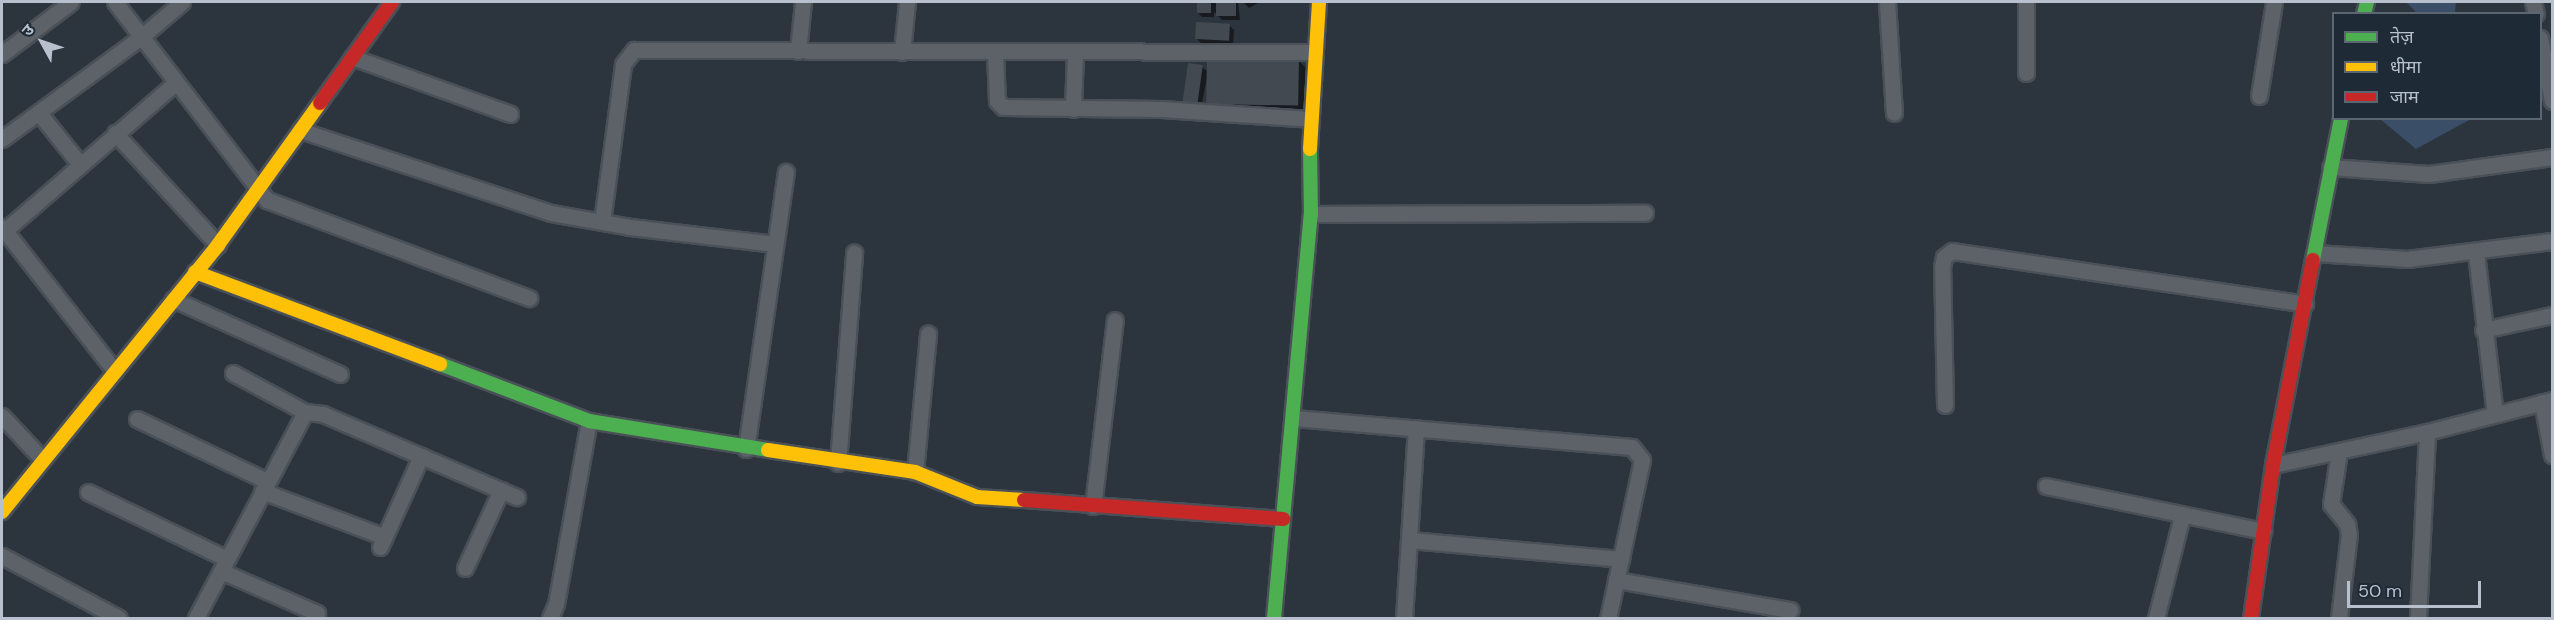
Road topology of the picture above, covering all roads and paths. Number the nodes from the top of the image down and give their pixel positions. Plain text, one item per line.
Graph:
1 (71, 2) edge
2 (115, 2) edge
3 (182, 2) edge
4 (392, 2) edge
5 (802, 2) edge
6 (907, 2) edge
7 (1319, 2) edge
8 (1887, 2) edge
9 (2026, 2) edge
10 (2274, 2) edge
11 (141, 37) junction
12 (2542, 42) edge
13 (798, 51) junction
14 (902, 52) junction
15 (1075, 52) junction
16 (1315, 52) junction
17 (994, 53) junction
18 (2, 54) edge
19 (352, 57) junction
20 (2549, 69) edge
21 (2025, 73) dead end
22 (175, 83) junction
23 (2259, 96) dead end
24 (2553, 101) edge
25 (1073, 109) junction
26 (39, 113) junction
27 (1894, 113) dead end
28 (510, 114) dead end
29 (1310, 119) junction
30 (2341, 120) edge
31 (300, 130) junction
32 (115, 133) junction
33 (2, 139) edge
34 (2553, 156) edge
35 (79, 163) junction
36 (2330, 167) junction
37 (786, 171) dead end
38 (258, 190) junction
39 (1645, 213) dead end
40 (1311, 214) junction
41 (602, 222) junction
42 (2, 230) edge
43 (2553, 241) edge
44 (776, 244) junction
45 (218, 245) junction
46 (854, 253) dead end
47 (2315, 253) junction
48 (2476, 253) junction
49 (195, 272) junction
50 (529, 298) dead end
51 (173, 299) junction
52 (2305, 304) junction
53 (2553, 315) edge
54 (1115, 320) dead end
55 (2483, 330) junction
56 (927, 334) dead end
57 (115, 371) junction
58 (233, 374) dead end
59 (340, 374) dead end
60 (2547, 401) edge
61 (1945, 405) dead end
62 (304, 412) junction
63 (2495, 414) junction
64 (2, 416) edge
65 (1294, 418) junction
66 (137, 419) dead end
67 (589, 421) junction
68 (1416, 428) junction
69 (2427, 432) junction
70 (746, 449) junction
71 (2339, 453) junction
72 (2553, 455) edge
73 (421, 456) junction
74 (42, 459) junction
75 (838, 463) junction
76 (2273, 465) junction
77 (915, 472) junction
78 (264, 486) junction
79 (2046, 486) dead end
80 (501, 490) junction
81 (88, 492) dead end
82 (517, 497) dead end
83 (1093, 506) junction
84 (2, 512) edge
85 (2182, 516) junction
86 (1283, 519) junction
87 (2263, 531) junction
88 (1409, 540) junction
89 (2, 555) edge
90 (1621, 559) junction
91 (224, 565) junction
92 (465, 568) dead end
93 (1616, 580) junction
94 (1790, 610) dead end
95 (317, 613) dead end
96 (119, 618) edge
97 (196, 618) edge
98 (550, 618) edge
99 (1274, 618) edge
100 (1404, 618) edge
101 (1608, 618) edge
102 (2156, 618) edge
103 (2251, 618) edge
104 (2339, 618) edge
105 (2418, 618) edge

1 - 18 street
2 - 11 street
3 - 11 street
4 - 19 street
5 - 13 street
6 - 14 street
7 - 16 street
8 - 27 street
9 - 21 street
10 - 23 street
11 - 22 street
11 - 26 street
12 - 20 street
13 - 14 street
13 - 41 street
14 - 17 street
15 - 16 street
15 - 17 street
15 - 25 street
16 - 29 street
17 - 25 street
19 - 28 street
19 - 31 street
20 - 24 street
22 - 32 street
22 - 38 street
25 - 29 street
26 - 33 street
26 - 35 street
29 - 40 street
30 - 36 street
31 - 38 street
31 - 41 street
32 - 35 street
32 - 45 street
34 - 36 street
35 - 42 street
36 - 47 street
37 - 44 street
38 - 45 street
38 - 50 street
39 - 40 street
40 - 65 street
41 - 44 street
42 - 57 street
43 - 48 street
44 - 70 street
45 - 49 street
46 - 75 street
47 - 48 street
47 - 52 street
48 - 55 street
49 - 51 street
49 - 67 street
51 - 57 street
51 - 59 street
52 - 61 street
52 - 76 street
53 - 55 street
54 - 83 street
55 - 63 street
56 - 77 street
57 - 74 street
58 - 62 street
60 - 63 street
60 - 72 street
62 - 73 street
62 - 78 street
63 - 69 street
64 - 74 street
65 - 68 street
65 - 86 street
66 - 78 street
67 - 70 street
67 - 98 street
68 - 88 street
68 - 90 street
69 - 71 street
69 - 105 street
70 - 75 street
71 - 76 street
71 - 104 street
73 - 78 street
73 - 80 street
74 - 84 street
75 - 77 street
76 - 87 street
77 - 83 street
78 - 91 street
79 - 85 street
80 - 82 street
80 - 92 street
81 - 91 street
83 - 86 street
85 - 87 street
85 - 102 street
86 - 99 street
87 - 103 street
88 - 90 street
88 - 100 street
89 - 96 street
90 - 93 street
91 - 95 street
91 - 97 street
93 - 94 street
93 - 101 street

